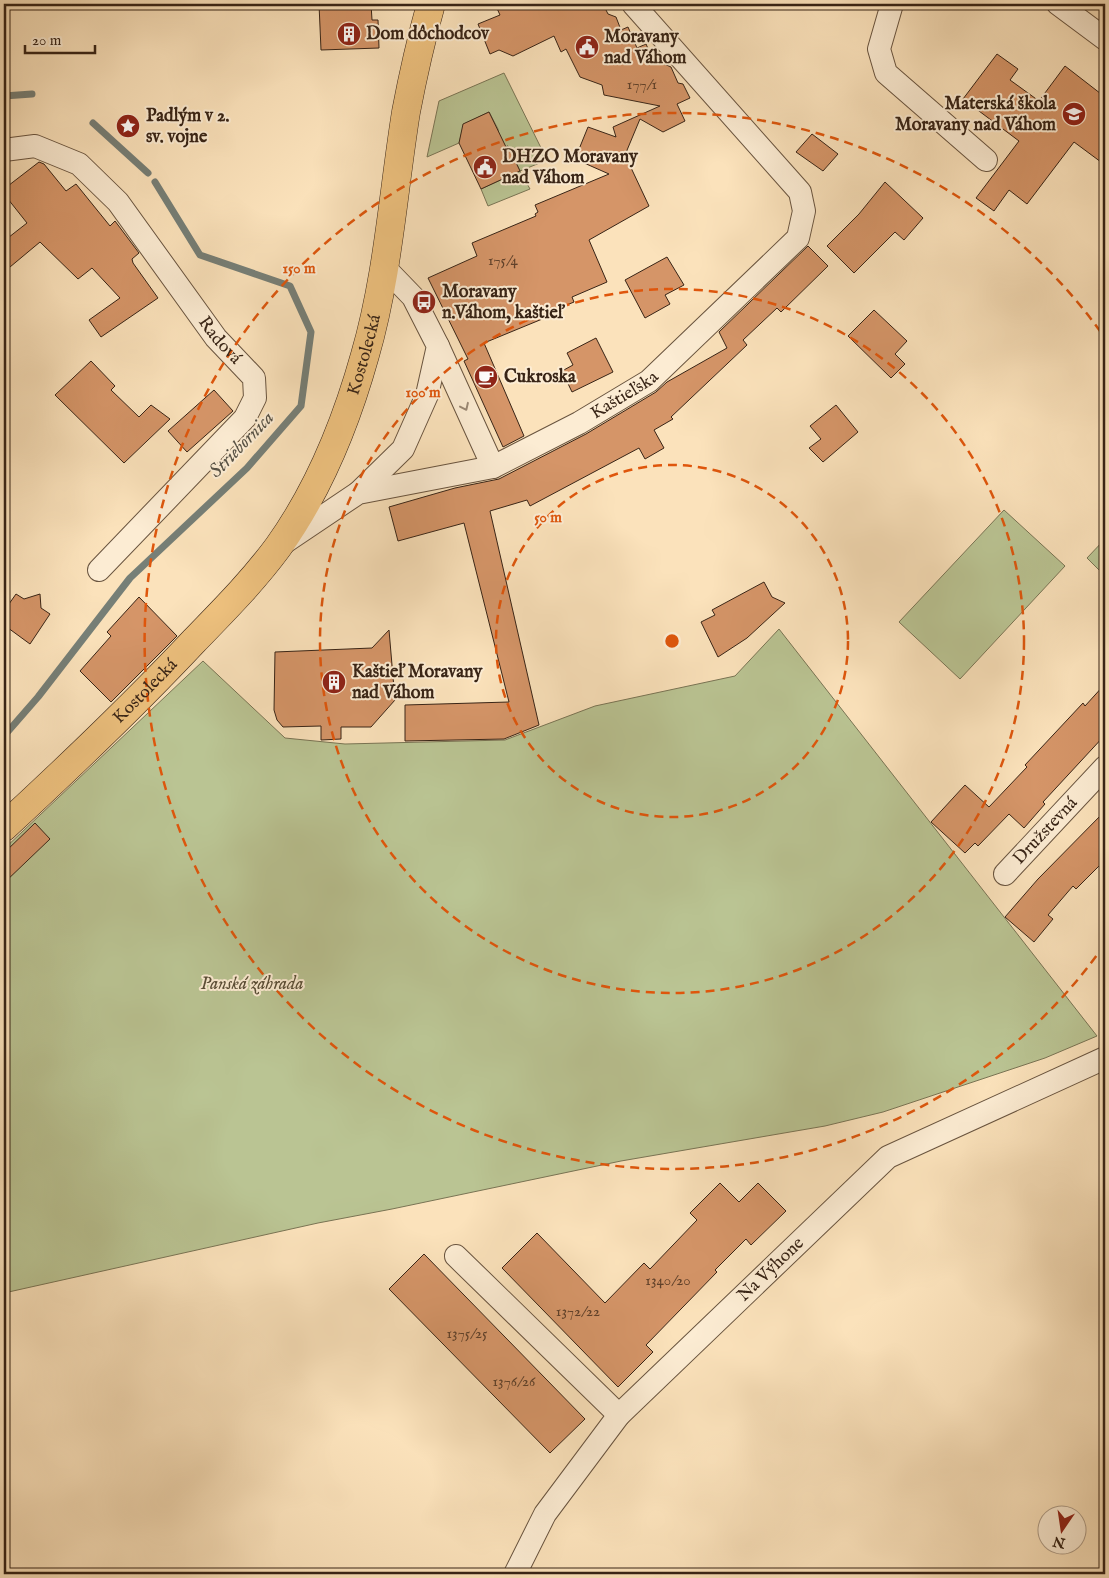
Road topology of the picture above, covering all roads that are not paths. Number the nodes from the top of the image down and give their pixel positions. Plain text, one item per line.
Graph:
1 (431, 4) edge
2 (633, 4) edge
3 (892, 4) edge
4 (1058, 4) edge
5 (1105, 38) edge
6 (4, 150) edge
7 (986, 160) dead end
8 (384, 267) junction
9 (438, 346) junction
10 (493, 466) junction
11 (358, 493) junction
12 (278, 547) junction
13 (99, 570) dead end
14 (1105, 767) edge
15 (4, 827) edge
16 (1005, 874) dead end
17 (1105, 1058) edge
18 (456, 1256) dead end
19 (619, 1415) junction
20 (515, 1574) edge

1 - 8 main road, Kostolecká
2 - 10 street, Kaštieľska
3 - 7 street
4 - 5 street
6 - 13 street, Radová
8 - 9 street
8 - 12 main road, Kostolecká
9 -> 10 street
9 - 11 street, Kostolecká
10 - 11 street, Kostolecká
11 - 12 street, Kostolecká
12 - 15 main road, Kostolecká
14 - 16 street, Družstevná
17 - 19 street, Na Výhone
18 - 19 street
19 - 20 street, Na Výhone

